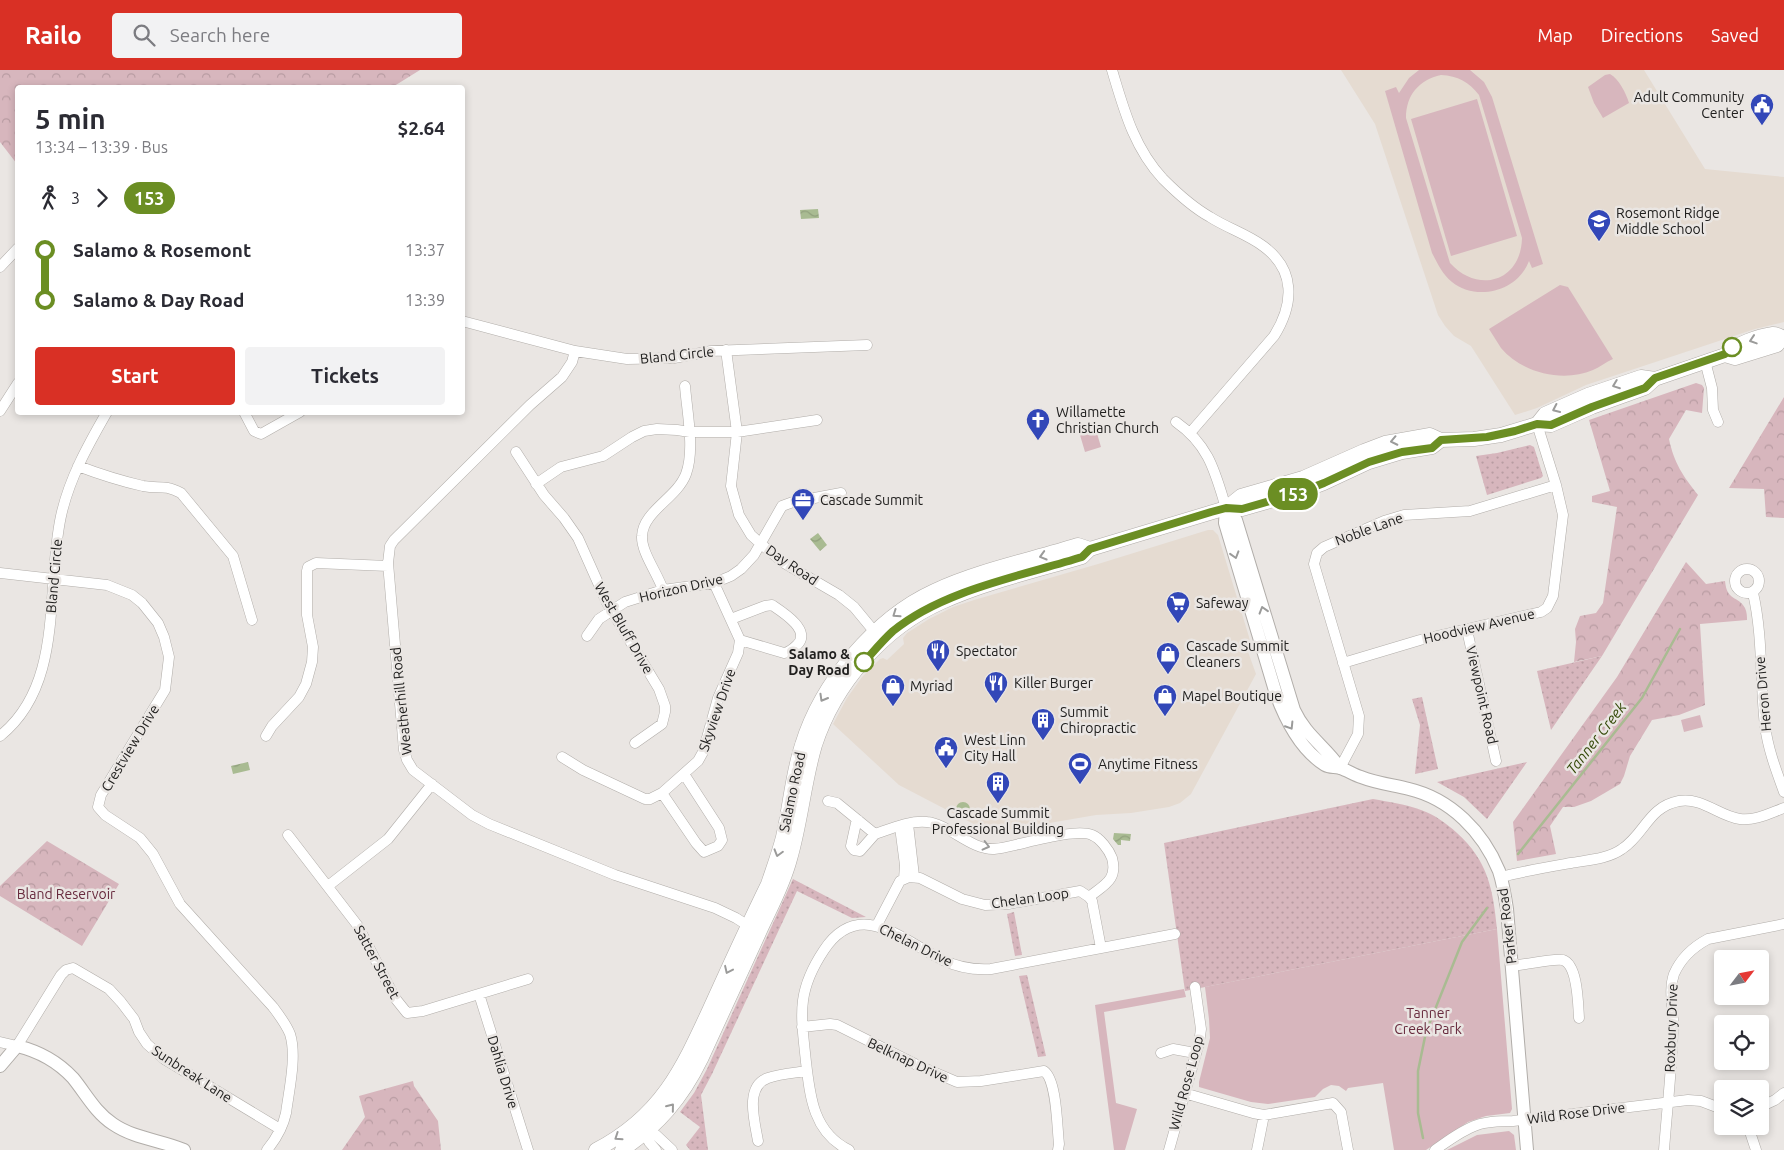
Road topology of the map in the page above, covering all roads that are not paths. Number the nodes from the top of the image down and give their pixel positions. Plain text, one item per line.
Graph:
1 (1112, 70) edge
2 (15, 251) edge
3 (0, 266) edge
4 (465, 322) edge
5 (1784, 338) edge
6 (867, 345) dead end
7 (574, 350) junction
8 (726, 350) junction
9 (1705, 361) junction
10 (685, 386) dead end
11 (15, 388) edge
12 (0, 411) edge
13 (105, 415) edge
14 (246, 415) edge
15 (295, 415) edge
16 (818, 420) dead end
17 (1176, 422) dead end
18 (1718, 422) dead end
19 (1537, 424) junction
20 (690, 432) junction
21 (736, 432) junction
22 (1190, 433) junction
23 (516, 452) dead end
24 (78, 466) junction
25 (536, 484) junction
26 (1556, 485) junction
27 (841, 493) dead end
28 (1226, 508) junction
29 (761, 544) junction
30 (388, 566) junction
31 (0, 573) edge
32 (53, 579) junction
33 (714, 583) junction
34 (662, 590) junction
35 (1753, 593) dead end
36 (611, 610) junction
37 (731, 619) junction
38 (252, 620) dead end
39 (1467, 630) junction
40 (586, 636) dead end
41 (879, 638) junction
42 (740, 640) junction
43 (1343, 663) junction
44 (0, 736) edge
45 (266, 736) dead end
46 (635, 743) dead end
47 (562, 757) dead end
48 (1496, 760) dead end
49 (1340, 768) junction
50 (684, 774) junction
51 (432, 784) junction
52 (1784, 792) edge
53 (662, 793) junction
54 (828, 801) dead end
55 (1784, 808) edge
56 (858, 820) junction
57 (904, 826) junction
58 (288, 834) dead end
59 (875, 834) junction
60 (1501, 877) junction
61 (909, 878) junction
62 (328, 886) junction
63 (1090, 897) junction
64 (1784, 924) edge
65 (877, 925) junction
66 (754, 929) junction
67 (1175, 934) dead end
68 (1101, 948) junction
69 (1512, 966) junction
70 (528, 979) dead end
71 (1195, 987) dead end
72 (479, 994) junction
73 (1579, 1018) dead end
74 (802, 1027) junction
75 (0, 1042) edge
76 (17, 1046) junction
77 (1161, 1053) dead end
78 (1195, 1053) junction
79 (0, 1066) edge
80 (807, 1071) junction
81 (1784, 1092) edge
82 (1184, 1093) junction
83 (1667, 1101) junction
84 (1769, 1103) edge
85 (1714, 1106) edge
86 (1264, 1115) junction
87 (1525, 1119) junction
88 (642, 1126) junction
89 (280, 1129) junction
90 (1751, 1135) edge
91 (758, 1141) dead end
92 (158, 1146) edge
93 (184, 1150) edge
94 (267, 1150) edge
95 (528, 1150) edge
96 (596, 1150) edge
97 (622, 1150) edge
98 (656, 1150) edge
99 (672, 1150) edge
100 (849, 1150) edge
101 (1058, 1150) edge
102 (1169, 1150) edge
103 (1257, 1150) edge
104 (1348, 1150) edge
105 (1435, 1150) edge
106 (1528, 1150) edge
107 (1664, 1150) edge
108 (1756, 1150) edge

1 - 22 street
2 - 3 street
4 - 7 street, Bland Circle
5 - 9 main road, Salamo Road
6 - 8 street, Bland Circle
7 - 8 street, Bland Circle
7 - 30 street, Weatherhill Road
8 - 21 street, Day Road
9 - 18 street
9 - 19 main road, Salamo Road
10 - 20 street
11 - 12 street
13 - 24 street, Bland Circle
14 - 15 street
16 - 21 street
17 - 22 street
19 - 26 street, Hoodview Avenue
19 - 28 main road, Salamo Road
20 - 21 street
20 - 25 street
20 - 34 street
21 - 29 street, Day Road
22 - 28 street
23 - 25 street, West Bluff Drive
24 - 32 street, Bland Circle
24 - 38 street
25 - 36 street, West Bluff Drive
26 - 39 street, Hoodview Avenue
26 - 43 street, Noble Lane
27 - 29 street, Horizon Drive
28 - 41 main road, Salamo Road
28 - 49 street, Parker Road
29 - 33 street, Horizon Drive
29 - 41 street, Day Road
30 - 45 street
30 - 51 street, Weatherhill Road
31 - 32 street, Crestview Drive
32 - 44 street, Bland Circle
32 - 89 street, Crestview Drive
33 - 34 street, Horizon Drive
33 - 37 street
34 - 36 street, Horizon Drive
35 - 52 street, Heron Drive
36 - 40 street, Horizon Drive
36 - 46 street, West Bluff Drive
37 - 42 street
37 - 42 street
39 - 43 street, Hoodview Avenue
39 - 48 street, Viewpoint Road
41 - 66 main road, Salamo Road
42 - 50 street, Skyview Drive
43 - 49 street, Noble Lane
47 - 53 street
49 - 60 street, Parker Road
50 - 53 street, Skyview Drive
50 - 53 street
51 - 62 street
51 - 66 street, Weatherhill Road
54 - 56 street
55 - 60 street
56 - 59 street
56 - 59 street, Chelan Loop
57 - 59 street, Chelan Loop
57 - 61 street
57 -> 63 street, Chelan Loop
58 - 62 street, Satter Street
60 - 69 street, Parker Road
61 - 63 street, Chelan Loop
61 - 65 street
62 - 72 street, Satter Street
63 - 68 street, Chelan Loop
64 - 83 street, Roxbury Drive
65 - 68 street, Chelan Drive
65 - 74 street, Chelan Drive
66 - 88 main road, Salamo Road
67 - 68 street, Chelan Drive
69 - 73 street
69 - 87 street, Parker Road
70 - 72 street, Satter Street
71 - 78 street, Wild Rose Loop
72 - 95 street, Dahlia Drive
74 - 80 street, Chelan Drive
74 - 101 street, Belknap Drive
75 - 76 street
76 - 79 street
76 - 89 street, Sunbreak Lane
76 - 92 street
77 - 78 street
78 - 82 street, Wild Rose Loop
80 - 91 street
80 - 100 street, Chelan Drive
81 - 84 street
82 - 86 street
82 - 102 street, Wild Rose Loop
83 - 85 street, Wild Rose Drive
83 - 87 street, Wild Rose Drive
83 - 107 street, Roxbury Drive
86 - 103 street
86 - 104 street
87 - 105 street, Wild Rose Drive
87 - 106 street, Parker Road
88 -> 96 main road, Salamo Road
88 - 97 main road, Salamo Road
88 - 98 street
88 - 99 street
89 - 94 street, Crestview Drive
90 - 108 street
92 - 93 street

